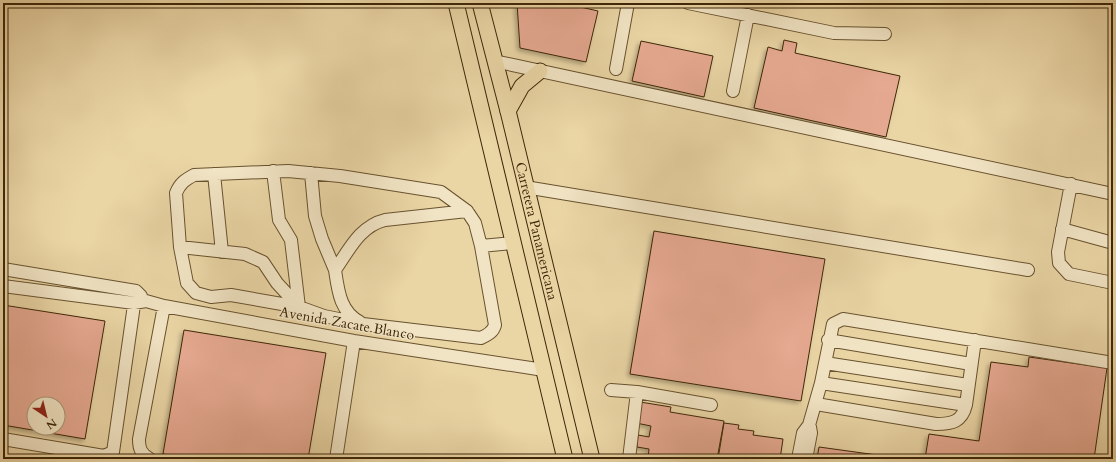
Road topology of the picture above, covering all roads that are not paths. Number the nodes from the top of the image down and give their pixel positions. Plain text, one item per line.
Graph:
1 (456, 3) edge
2 (480, 3) edge
3 (628, 3) edge
4 (688, 3) edge
5 (748, 14) junction
6 (885, 34) dead end
7 (494, 61) junction
8 (616, 69) dead end
9 (540, 71) junction
10 (733, 91) dead end
11 (508, 111) junction
12 (273, 171) junction
13 (311, 173) junction
14 (214, 174) junction
15 (1071, 184) junction
16 (526, 187) junction
17 (1113, 194) edge
18 (467, 211) junction
19 (1062, 229) junction
20 (513, 243) junction
21 (1113, 243) edge
22 (481, 246) junction
23 (180, 247) junction
24 (222, 252) junction
25 (545, 267) junction
26 (3, 269) edge
27 (335, 270) junction
28 (1028, 270) dead end
29 (520, 272) junction
30 (1113, 282) edge
31 (3, 286) edge
32 (136, 291) junction
33 (146, 301) junction
34 (134, 303) junction
35 (164, 306) junction
36 (299, 306) junction
37 (363, 324) junction
38 (828, 340) junction
39 (975, 340) junction
40 (354, 341) junction
41 (826, 363) junction
42 (1113, 363) edge
43 (971, 364) junction
44 (544, 370) junction
45 (821, 383) junction
46 (968, 385) junction
47 (611, 390) dead end
48 (637, 392) junction
49 (816, 404) junction
50 (711, 405) dead end
51 (966, 405) junction
52 (809, 425) junction
53 (3, 439) edge
54 (150, 459) edge
55 (336, 459) edge
56 (565, 459) edge
57 (592, 459) edge
58 (629, 459) edge
59 (798, 459) edge
60 (806, 459) edge

1 - 20 main road, Carretera Panamericana
2 - 7 main road, Carretera Panamericana
3 - 8 street
4 - 5 street
5 - 6 street
5 - 10 street
7 - 9 street
7 - 11 main road, Carretera Panamericana
9 - 11 main road
9 - 15 street
11 - 16 main road, Carretera Panamericana
12 - 13 street
12 - 14 street
12 - 36 street
13 - 18 street
13 - 27 street
14 - 23 street
14 - 24 street
15 - 17 street
15 - 19 street
16 - 25 main road, Carretera Panamericana
16 - 28 street
18 - 22 street
18 - 27 street
19 - 21 street
19 - 30 street
20 - 22 street
20 - 29 main road, Carretera Panamericana
22 - 37 street
23 - 24 street
23 - 36 street
24 - 36 street
25 - 29 main road
25 - 57 main road, Carretera Panamericana
26 - 32 street
27 - 37 street
29 - 44 main road, Carretera Panamericana
31 - 34 street, Avenida Zacate Blanco
32 - 33 street, Avenida Zacate Blanco
32 - 34 street
33 - 34 street, Avenida Zacate Blanco
33 - 35 street, Avenida Zacate Blanco
34 - 53 street
35 - 40 street, Avenida Zacate Blanco
35 - 54 street
36 - 37 street
38 - 39 street
38 - 41 street
38 - 43 street
39 - 42 street
39 - 43 street
40 - 44 street, Avenida Zacate Blanco
40 - 55 street
41 - 45 street
41 - 46 street
43 - 46 street
44 - 56 main road, Carretera Panamericana
45 - 49 street
45 - 51 street
46 - 51 street
47 - 48 street
48 - 50 street
48 - 58 street
49 - 51 street
49 - 52 street
52 - 59 street
52 - 60 street

